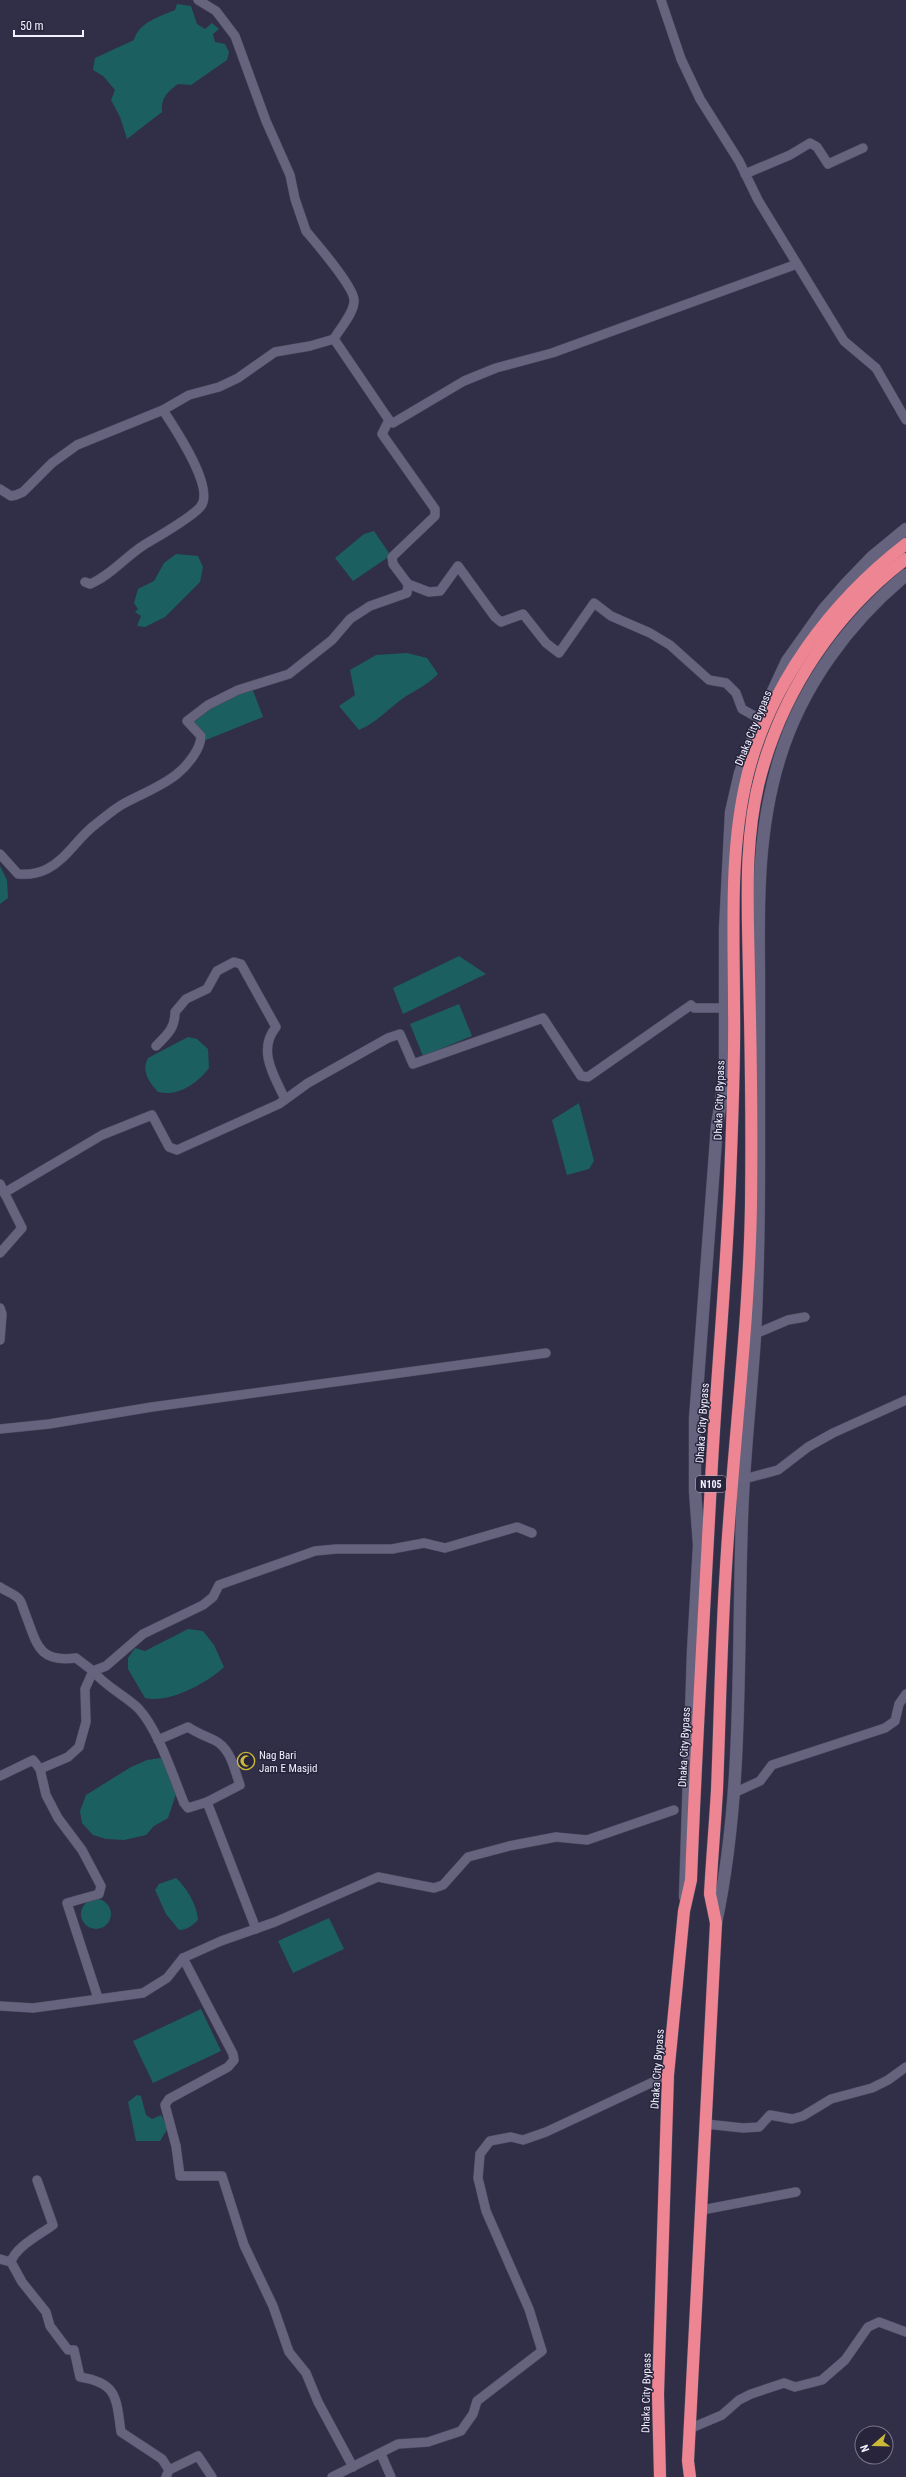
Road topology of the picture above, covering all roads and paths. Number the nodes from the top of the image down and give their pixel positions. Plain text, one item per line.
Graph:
1 (198, 0) edge
2 (661, 0) edge
3 (863, 148) dead end
4 (745, 174) junction
5 (797, 264) junction
6 (334, 338) junction
7 (163, 410) junction
8 (388, 420) junction
9 (906, 420) edge
10 (0, 489) edge
11 (906, 529) edge
12 (906, 544) edge
13 (906, 559) edge
14 (906, 575) edge
15 (85, 582) dead end
16 (408, 584) junction
17 (760, 719) junction
18 (0, 854) edge
19 (726, 1008) junction
20 (156, 1046) dead end
21 (285, 1099) junction
22 (2, 1188) edge
23 (0, 1253) edge
24 (0, 1308) edge
25 (806, 1317) dead end
26 (755, 1334) junction
27 (0, 1340) edge
28 (546, 1353) dead end
29 (906, 1400) edge
30 (0, 1429) edge
31 (744, 1479) junction
32 (532, 1533) dead end
33 (0, 1587) edge
34 (93, 1671) junction
35 (906, 1694) edge
36 (158, 1740) junction
37 (40, 1769) junction
38 (0, 1776) edge
39 (734, 1793) junction
40 (207, 1802) junction
41 (674, 1810) dead end
42 (685, 1906) junction
43 (716, 1923) junction
44 (256, 1929) junction
45 (183, 1958) junction
46 (98, 1998) junction
47 (0, 2006) edge
48 (906, 2067) edge
49 (668, 2076) junction
50 (706, 2124) junction
51 (37, 2180) dead end
52 (796, 2192) dead end
53 (702, 2210) junction
54 (3, 2261) edge
55 (906, 2332) edge
56 (689, 2429) junction
57 (381, 2454) junction
58 (353, 2467) junction
59 (167, 2473) edge
60 (212, 2477) edge
61 (332, 2477) edge
62 (392, 2477) edge
63 (660, 2477) edge
64 (690, 2477) edge

1 - 6 street
2 - 4 street
3 - 4 street
4 - 5 street
5 - 8 street
5 - 9 street
6 - 7 street
6 - 8 street
7 - 10 street
7 - 15 street
8 - 16 street
11 - 17 main road
12 - 42 highway, Dhaka City Bypass / N105
13 - 43 highway, Dhaka City Bypass / N105
14 - 26 main road
16 - 17 street
16 - 18 street
17 - 19 main road
19 - 21 street
19 - 42 main road
20 - 21 street
21 - 22 street
22 - 23 street
24 - 27 street
25 - 26 street
26 - 31 main road
28 - 30 street
29 - 31 street
31 - 39 main road
32 - 34 street
33 - 34 street
34 - 36 street
34 - 37 street
35 - 39 street
36 - 40 street
36 - 40 street
37 - 38 street
37 - 46 street
39 - 43 main road
40 - 44 street
41 - 44 street
42 - 49 highway, Dhaka City Bypass / N105
43 - 50 highway, Dhaka City Bypass / N105
44 - 45 street
45 - 46 street
45 - 58 street
46 - 47 street
48 - 50 street
49 - 57 street
49 - 63 highway, Dhaka City Bypass / N105
50 - 53 highway, Dhaka City Bypass / N105
51 - 54 street
52 - 53 street
53 - 56 highway, Dhaka City Bypass / N105
54 - 59 street
55 - 56 street
56 - 64 highway, Dhaka City Bypass / N105
57 - 58 street
57 - 62 street
58 - 61 street
59 - 60 street

